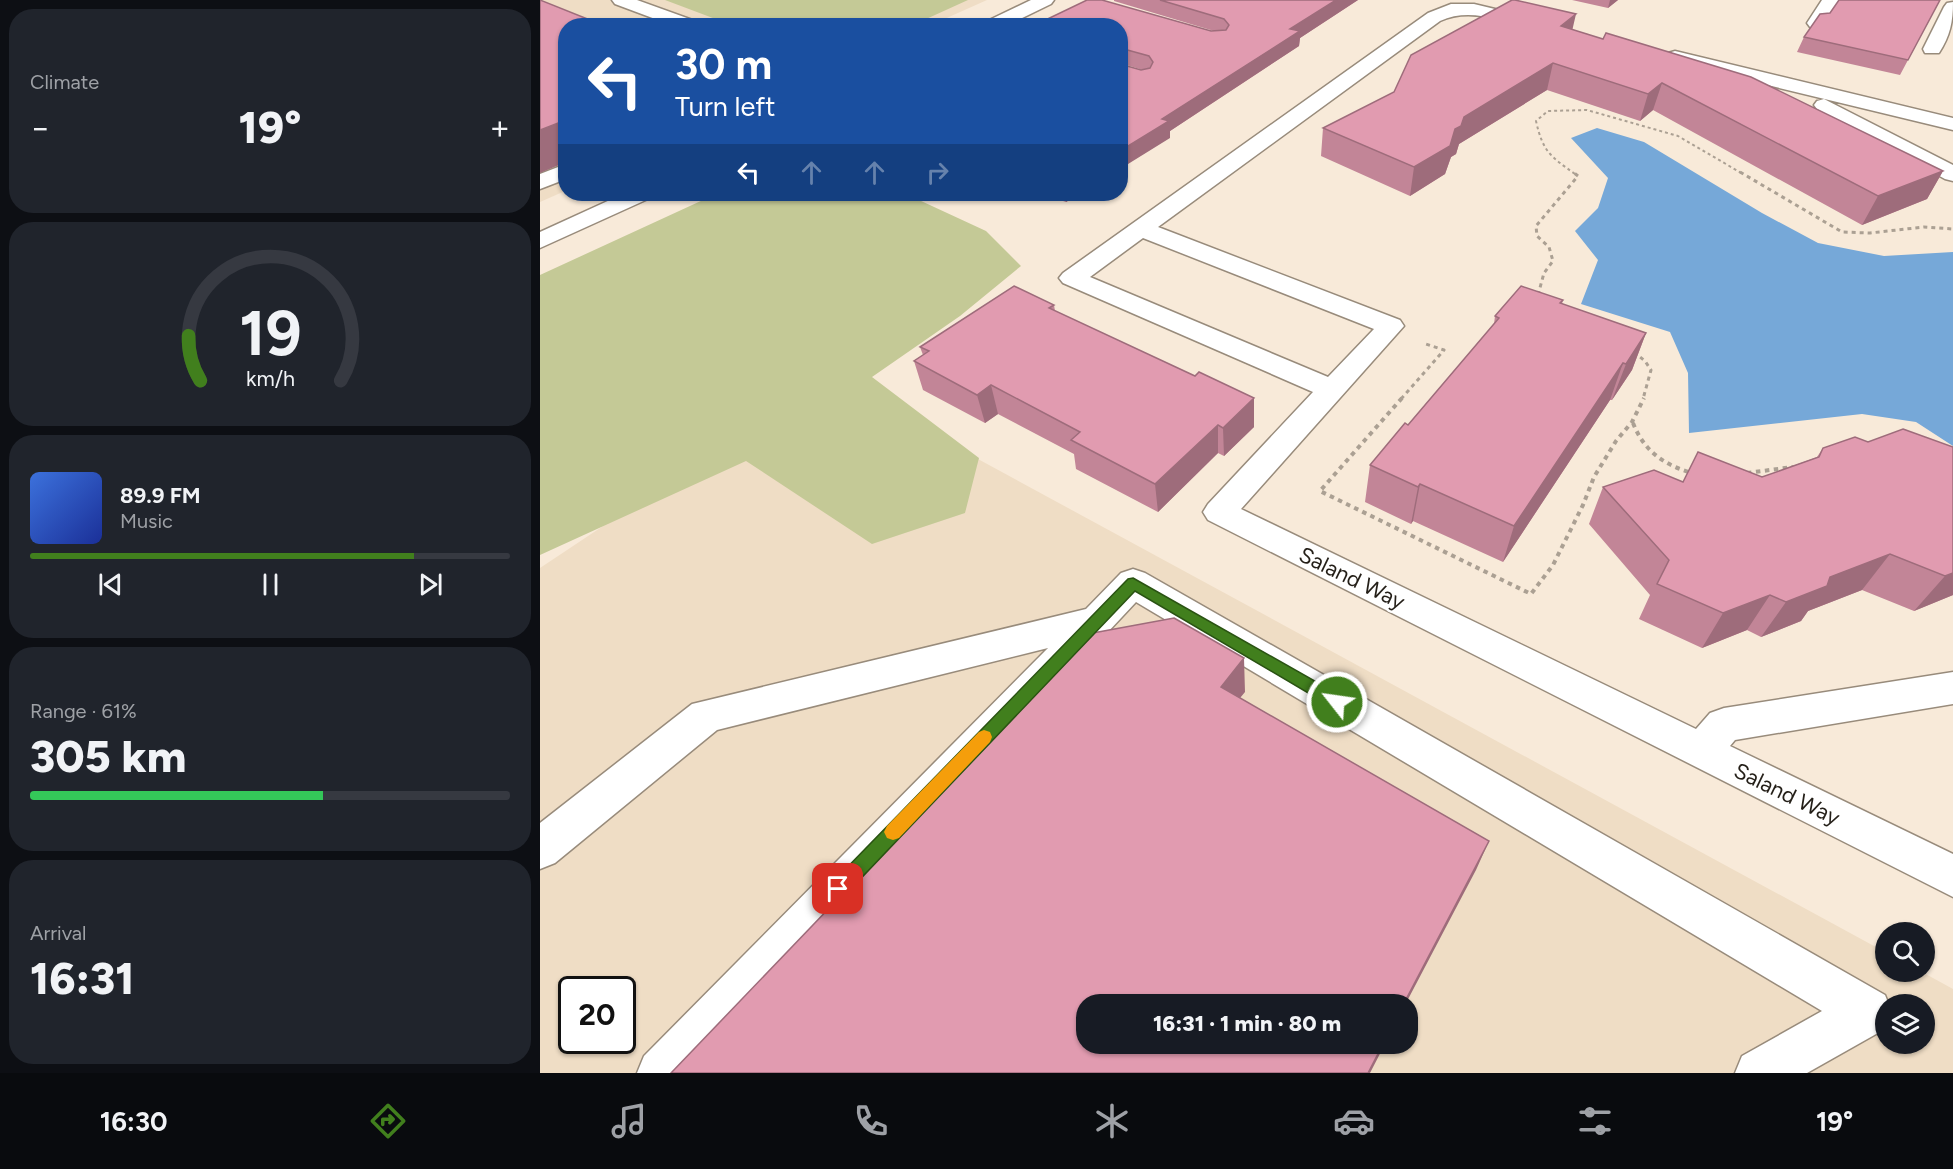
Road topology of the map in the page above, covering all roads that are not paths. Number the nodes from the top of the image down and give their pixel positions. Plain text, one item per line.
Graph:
1 (621, 0) edge
2 (1045, 0) edge
3 (1831, 0) edge
4 (1953, 7) edge
5 (670, 18) edge
6 (1008, 18) edge
7 (1816, 23) edge
8 (1554, 28) edge
9 (1932, 49) dead end
10 (1657, 53) edge
11 (1783, 83) junction
12 (1953, 124) edge
13 (558, 174) edge
14 (1953, 174) edge
15 (540, 182) edge
16 (625, 201) edge
17 (1140, 229) junction
18 (540, 241) edge
19 (1332, 389) junction
20 (1096, 621) junction
21 (1953, 688) edge
22 (1701, 751) junction
23 (540, 849) edge
24 (1953, 876) edge
25 (661, 1073) edge
26 (1759, 1073) edge

1 - 5 street
2 - 6 street
3 - 7 street
4 - 9 street
8 - 17 street
10 - 11 street
11 - 12 street
11 - 14 street
13 - 15 street
16 - 18 street
17 - 19 street, Saland Way
17 - 19 street
19 - 22 street, Saland Way
20 - 23 street
20 - 25 street
20 - 26 street
21 - 22 street
22 - 24 street, Saland Way

